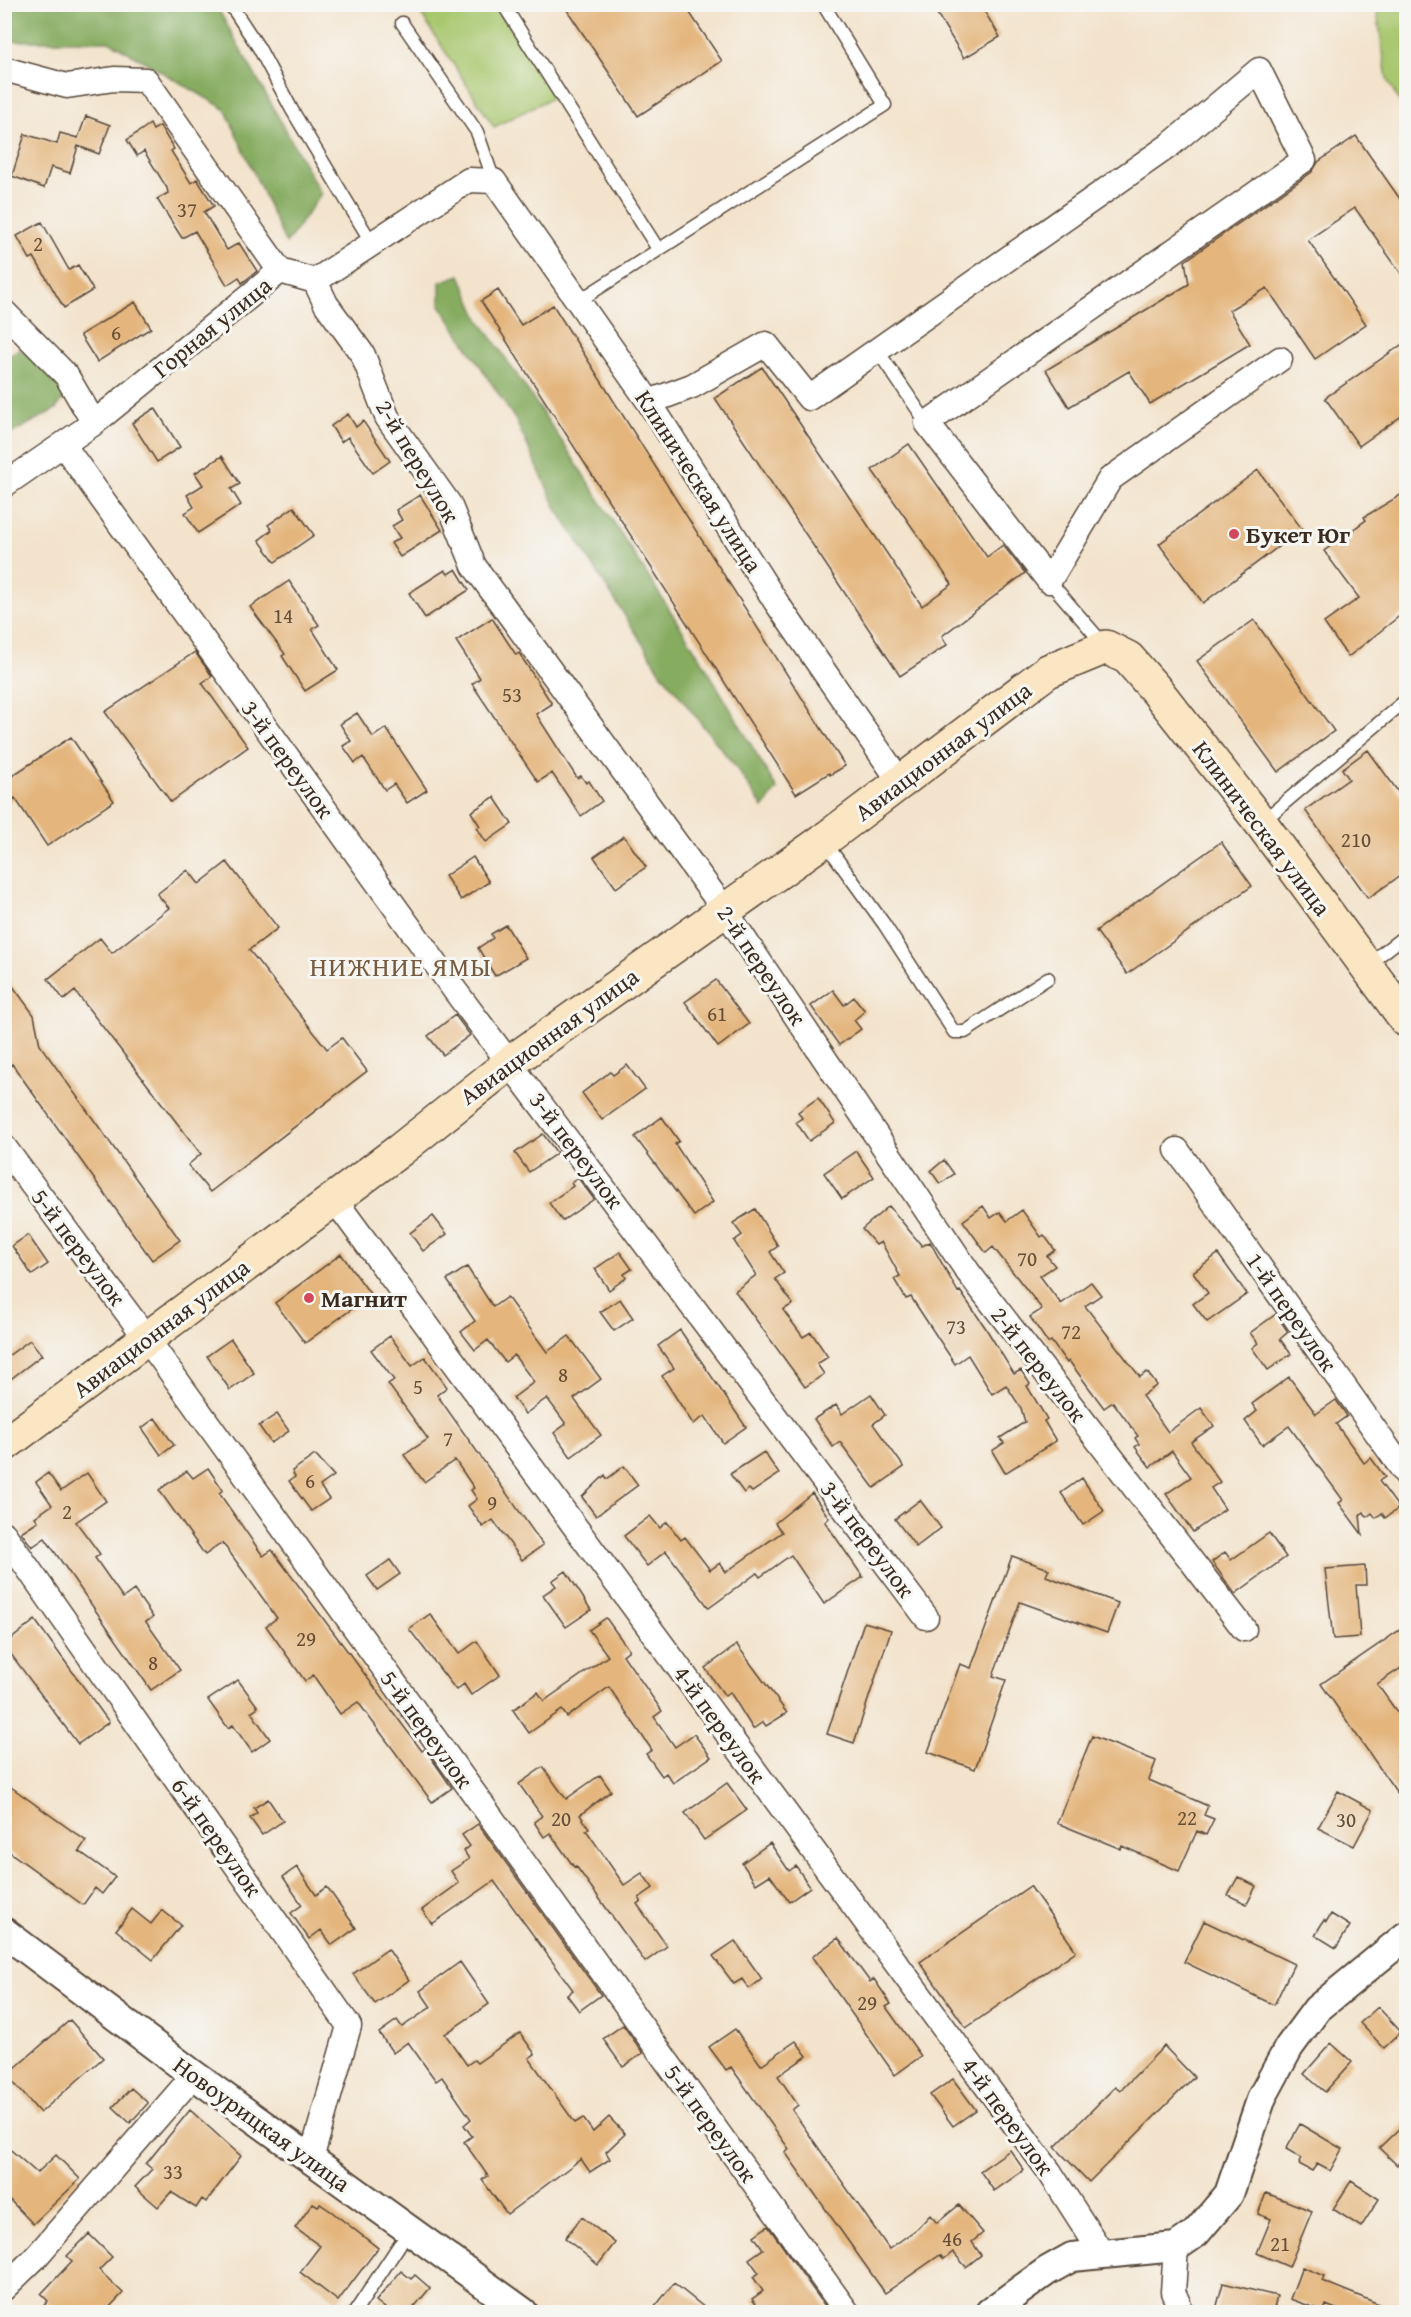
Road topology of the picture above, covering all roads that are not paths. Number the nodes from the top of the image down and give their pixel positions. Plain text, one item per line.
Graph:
1 (230, 4) edge
2 (503, 4) edge
3 (823, 4) edge
4 (402, 23) dead end
5 (4, 69) edge
6 (494, 181) junction
7 (373, 245) junction
8 (658, 249) junction
9 (280, 271) junction
10 (315, 281) junction
11 (577, 302) junction
12 (4, 312) edge
13 (877, 351) junction
14 (1280, 358) dead end
15 (649, 402) junction
16 (94, 423) junction
17 (927, 423) junction
18 (64, 446) junction
19 (4, 485) edge
20 (1048, 581) junction
21 (1106, 647) junction
22 (1407, 700) edge
23 (901, 783) junction
24 (1261, 823) junction
25 (824, 840) junction
26 (724, 909) junction
27 (1407, 935) edge
28 (1366, 966) junction
29 (1047, 978) dead end
30 (1407, 1020) edge
31 (511, 1062) junction
32 (4, 1147) edge
33 (1177, 1150) dead end
34 (334, 1199) junction
35 (147, 1339) junction
36 (4, 1445) edge
37 (1407, 1474) edge
38 (4, 1534) edge
39 (926, 1617) dead end
40 (1244, 1629) dead end
41 (4, 1932) edge
42 (1407, 1936) edge
43 (194, 2075) junction
44 (311, 2159) junction
45 (400, 2244) dead end
46 (1176, 2247) junction
47 (1101, 2252) junction
48 (4, 2288) edge
49 (355, 2313) edge
50 (523, 2313) edge
51 (847, 2313) edge
52 (990, 2313) edge
53 (1182, 2313) edge

1 - 7 lane
2 - 8 lane
3 - 8 lane
4 - 6 lane
5 - 9 street
6 - 7 street
6 - 11 street, Клиническая улица
7 - 10 street
8 - 11 lane
9 - 10 street, Горная улица
9 - 16 street, Горная улица
10 - 26 street, 2-й переулок
11 - 15 street, Клиническая улица
12 - 16 street
13 - 15 street
13 - 17 lane
13 - 17 street
14 - 20 street
15 - 23 street, Клиническая улица
16 - 18 street, Горная улица
17 - 20 street
18 - 19 street, Горная улица
18 - 31 street, 3-й переулок
20 - 21 lane
21 - 23 main road, Авиационная улица
21 - 24 main road, Клиническая улица
22 - 24 lane
23 - 25 main road, Авиационная улица
24 - 28 main road, Клиническая улица
25 - 26 main road, Авиационная улица
25 - 29 lane
26 - 31 main road, Авиационная улица
26 - 40 street, 2-й переулок
27 - 28 lane
28 - 30 main road, Клиническая улица
31 - 34 main road, Авиационная улица
31 - 39 street, 3-й переулок
32 - 35 street, 5-й переулок
33 - 37 street, 1-й переулок
34 - 35 main road, Авиационная улица
34 - 47 street, 4-й переулок
35 - 36 main road, Авиационная улица
35 - 51 street, 5-й переулок
38 - 44 street, 6-й переулок
41 - 43 street, Новоурицкая улица
42 - 46 street
43 - 44 street, Новоурицкая улица
43 - 48 street
44 - 50 street, Новоурицкая улица
45 - 49 lane
46 - 47 street
46 - 53 street
47 - 52 street

